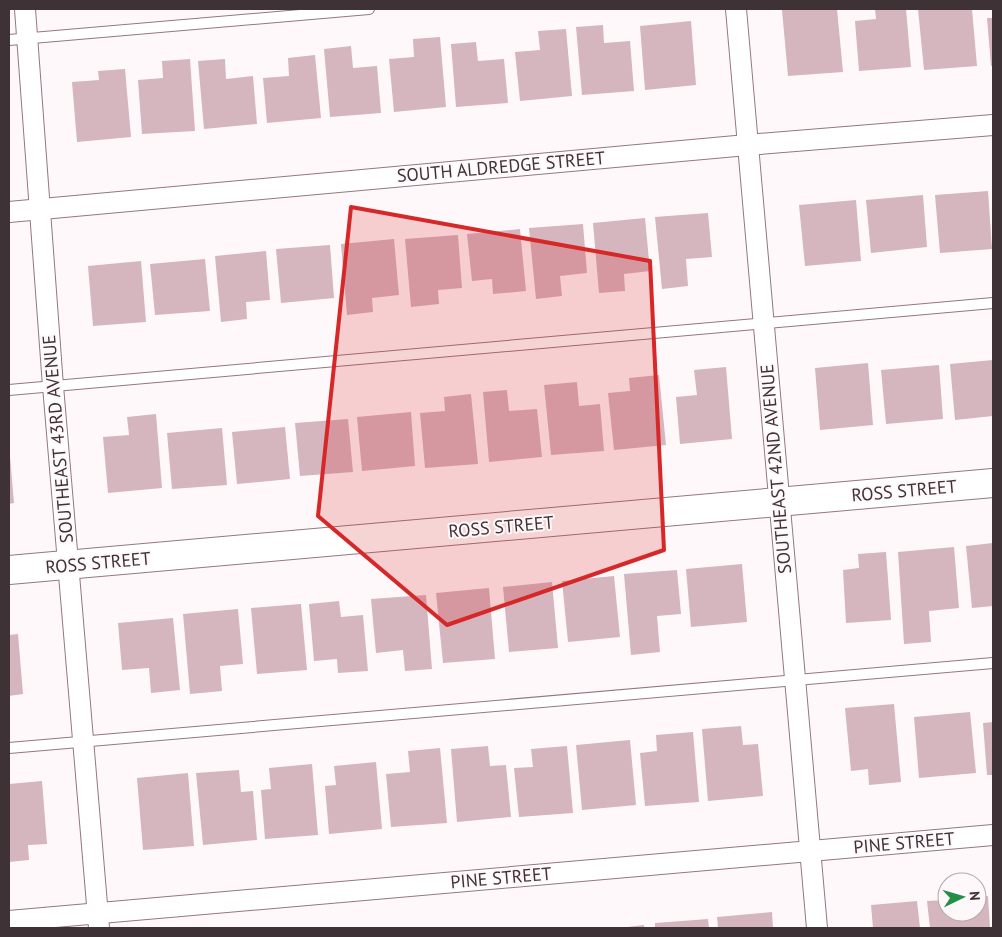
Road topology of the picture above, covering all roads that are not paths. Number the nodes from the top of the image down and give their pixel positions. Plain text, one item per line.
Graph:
1 (25, 9) edge
2 (369, 9) edge
3 (736, 9) edge
4 (18, 39) edge
5 (993, 125) edge
6 (747, 145) junction
7 (41, 209) junction
8 (9, 212) edge
9 (993, 303) edge
10 (764, 324) junction
11 (53, 386) junction
12 (9, 390) edge
13 (993, 483) edge
14 (779, 502) junction
15 (68, 565) junction
16 (9, 570) edge
17 (993, 664) edge
18 (795, 682) junction
19 (83, 742) junction
20 (9, 748) edge
21 (993, 835) edge
22 (810, 851) junction
23 (99, 921) edge
24 (9, 922) edge
25 (817, 928) edge

1 - 4 street, SOUTHEAST 43RD AVENUE
2 - 4 lane
3 - 6 street, SOUTHEAST 42ND AVENUE
4 - 7 street, SOUTHEAST 43RD AVENUE
5 - 6 street, SOUTH ALDREDGE STREET
6 - 7 street, SOUTH ALDREDGE STREET
6 - 10 street, SOUTHEAST 42ND AVENUE
7 - 8 street, SOUTH ALDREDGE STREET
7 - 11 street, SOUTHEAST 43RD AVENUE
9 - 10 lane
10 - 11 lane
10 - 14 street, SOUTHEAST 42ND AVENUE
11 - 12 lane
11 - 15 street, SOUTHEAST 43RD AVENUE
13 - 14 street, ROSS STREET
14 - 15 street, ROSS STREET
14 - 18 street, SOUTHEAST 42ND AVENUE
15 - 16 street, ROSS STREET
15 - 19 street, SOUTHEAST 43RD AVENUE
17 - 18 lane
18 - 19 lane
18 - 22 street, SOUTHEAST 42ND AVENUE
19 - 20 lane
19 - 23 street, SOUTHEAST 43RD AVENUE
21 - 22 street, PINE STREET
22 - 23 street, PINE STREET
22 - 25 street, SOUTHEAST 42ND AVENUE
23 - 24 street, PINE STREET

